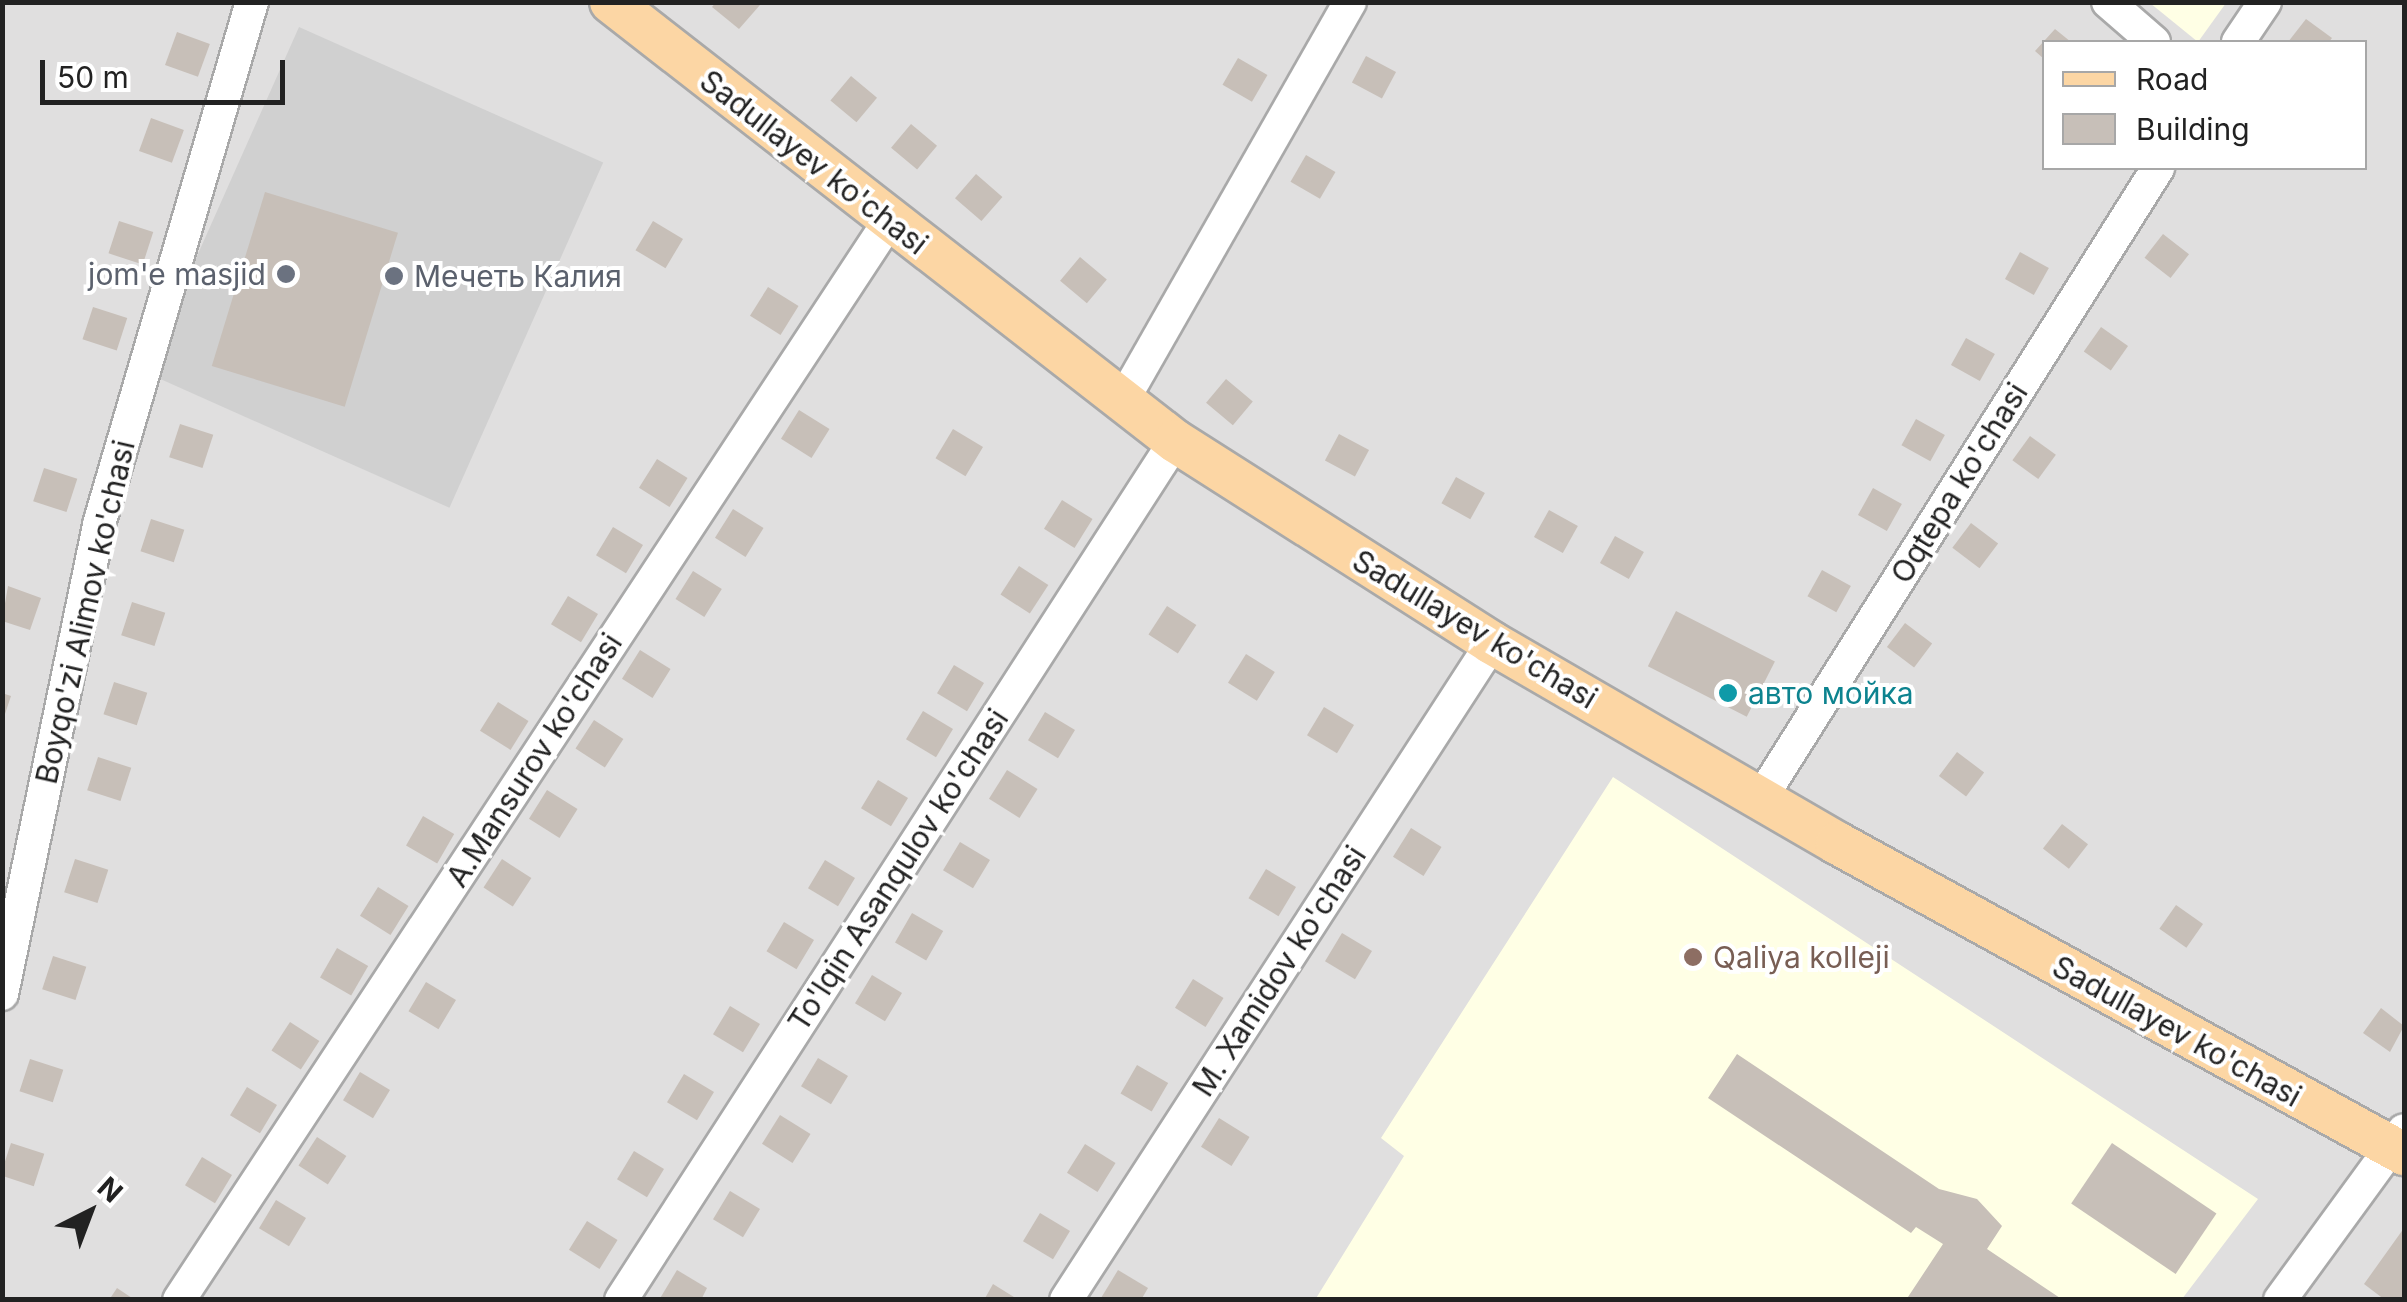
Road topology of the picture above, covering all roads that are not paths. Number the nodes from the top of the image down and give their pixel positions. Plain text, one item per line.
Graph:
1 (252, 2) edge
2 (611, 2) edge
3 (1350, 2) edge
4 (2108, 2) edge
5 (2265, 2) edge
6 (2152, 40) edge
7 (2239, 40) edge
8 (2157, 170) edge
9 (889, 220) junction
10 (1123, 400) junction
11 (1176, 441) junction
12 (1492, 644) junction
13 (1761, 798) junction
14 (2, 994) edge
15 (2400, 1144) edge
16 (179, 1300) edge
17 (621, 1300) edge
18 (1066, 1300) edge
19 (2280, 1300) edge

1 - 14 street, Boyqo'zi Alimov ko'chasi
2 - 9 main road, Sadullayev ko'chasi
3 - 10 street
4 - 6 street
5 - 7 street
8 - 13 street, Oqtepa ko'chasi
9 - 10 main road, Sadullayev ko'chasi
9 - 16 street, A.Mansurov ko'chasi
10 - 11 main road, Sadullayev ko'chasi
11 - 12 main road, Sadullayev ko'chasi
11 - 17 street, To'lqin Asanqulov ko'chasi
12 - 13 main road, Sadullayev ko'chasi
12 - 18 street, M. Xamidov ko'chasi
13 - 15 main road, Sadullayev ko'chasi
15 - 19 street

